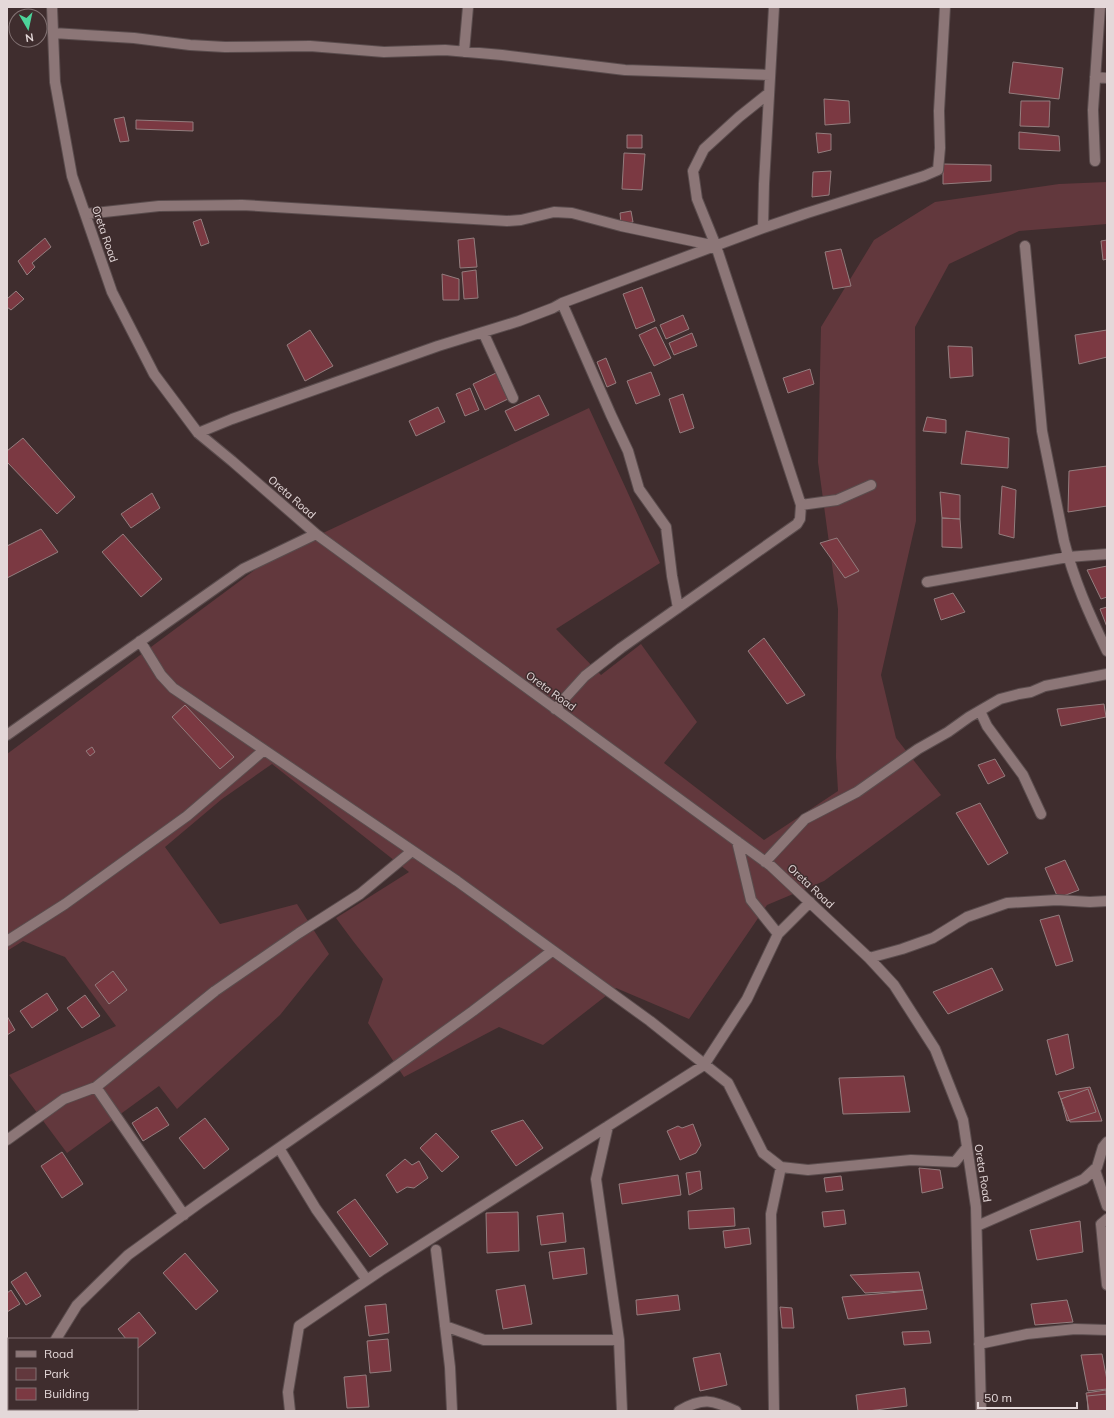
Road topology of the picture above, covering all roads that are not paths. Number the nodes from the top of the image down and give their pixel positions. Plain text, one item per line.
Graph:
1 (52, 7) edge
2 (468, 7) edge
3 (774, 7) edge
4 (945, 7) edge
5 (1100, 7) edge
6 (53, 33) junction
7 (464, 52) junction
8 (770, 76) junction
9 (1095, 77) junction
10 (1107, 78) edge
11 (769, 93) junction
12 (1095, 161) dead end
13 (86, 214) junction
14 (763, 228) junction
15 (716, 246) junction
16 (1025, 246) dead end
17 (562, 303) junction
18 (483, 332) junction
19 (513, 398) dead end
20 (198, 433) junction
21 (871, 485) dead end
22 (802, 506) junction
23 (316, 534) junction
24 (1107, 554) edge
25 (1068, 557) junction
26 (927, 582) dead end
27 (678, 608) junction
28 (140, 641) junction
29 (1107, 651) edge
30 (1107, 674) edge
31 (555, 709) junction
32 (980, 711) junction
33 (7, 735) edge
34 (264, 750) junction
35 (1041, 814) dead end
36 (736, 841) junction
37 (412, 851) junction
38 (764, 862) junction
39 (1107, 901) edge
40 (810, 902) junction
41 (778, 934) junction
42 (7, 941) edge
43 (552, 951) junction
44 (869, 958) junction
45 (704, 1065) junction
46 (96, 1087) junction
47 (608, 1126) junction
48 (7, 1140) edge
49 (1107, 1142) edge
50 (967, 1147) junction
51 (279, 1148) junction
52 (781, 1167) junction
53 (1094, 1170) junction
54 (1107, 1206) edge
55 (184, 1214) junction
56 (1107, 1220) edge
57 (977, 1226) junction
58 (436, 1250) dead end
59 (367, 1280) junction
60 (1107, 1285) edge
61 (445, 1326) junction
62 (1107, 1330) edge
63 (57, 1338) edge
64 (619, 1340) junction
65 (980, 1344) junction
66 (290, 1411) edge
67 (452, 1411) edge
68 (622, 1411) edge
69 (679, 1411) edge
70 (736, 1411) edge
71 (774, 1411) edge
72 (981, 1411) edge

1 - 6 street, Oreta Road
2 - 7 street
3 - 8 street
4 - 14 street
5 - 9 street
6 - 7 street
6 - 13 street, Oreta Road
7 - 8 street
8 - 11 street
9 - 10 street
9 - 12 street
11 - 14 street
11 - 15 street
13 - 15 street
13 - 20 street, Oreta Road
14 - 15 street
15 - 17 street
15 - 22 street
16 - 25 street
17 - 18 street
17 - 27 street
18 - 19 street
18 - 20 street
20 - 23 street, Oreta Road
21 - 22 street
22 - 27 street
23 - 28 street
23 - 31 street, Oreta Road
24 - 25 street
25 - 26 street
25 - 29 street
27 - 31 street
28 - 33 street
28 - 34 street
30 - 32 street
31 - 36 street, Oreta Road
32 - 35 street
32 - 38 street
34 - 37 street
34 - 42 street
36 - 38 street, Oreta Road
36 - 41 street
37 - 43 street
37 - 46 street
38 - 40 street, Oreta Road
39 - 44 street
40 - 41 street
40 - 44 street, Oreta Road
41 - 45 street
43 - 45 street
43 - 51 street
44 - 50 street, Oreta Road
45 - 47 street
45 - 52 street
46 - 48 street
46 - 55 street
47 - 59 street
47 - 64 street
49 - 53 street
50 - 52 street
50 - 57 street, Oreta Road
51 - 55 street
51 - 59 street
52 - 71 street
53 - 54 street
53 - 57 street
55 - 63 street
56 - 60 street
57 - 65 street, Oreta Road
58 - 61 street
59 - 66 street
61 - 64 street
61 - 67 street
62 - 65 street
64 - 68 street
65 - 72 street, Oreta Road
69 - 70 street

